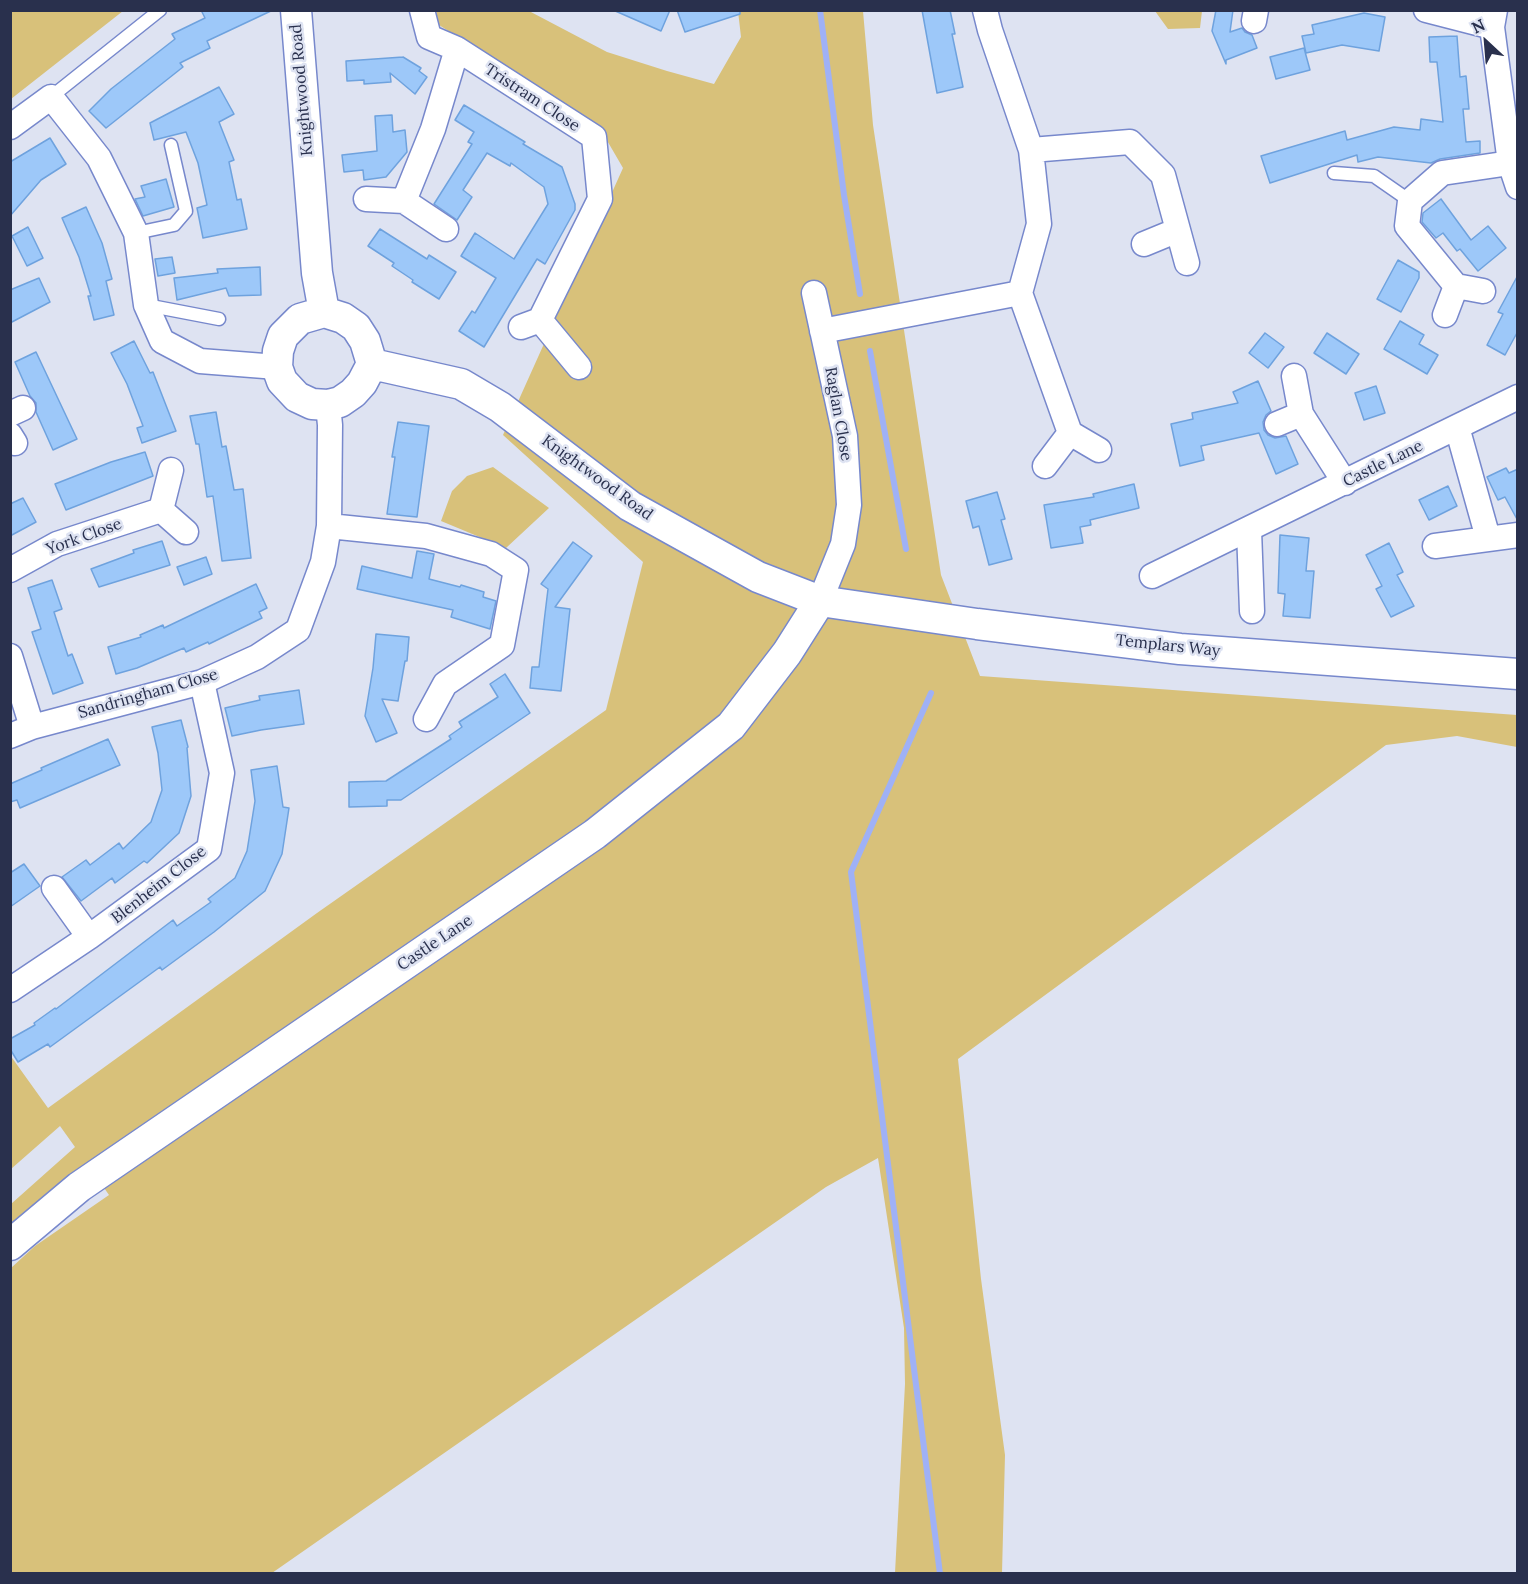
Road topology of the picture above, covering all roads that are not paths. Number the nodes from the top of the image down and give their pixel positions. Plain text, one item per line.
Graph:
1 (160, 10) edge
2 (296, 10) edge
3 (422, 10) edge
4 (985, 10) edge
5 (1426, 10) edge
6 (1494, 19) edge
7 (457, 49) junction
8 (51, 97) junction
9 (10, 127) edge
10 (171, 145) dead end
11 (1031, 150) junction
12 (1510, 163) junction
13 (1334, 173) dead end
14 (1518, 187) edge
15 (366, 198) dead end
16 (404, 201) junction
17 (1410, 201) junction
18 (446, 229) dead end
19 (1178, 230) junction
20 (136, 232) junction
21 (1144, 244) dead end
22 (1187, 263) dead end
23 (1456, 286) junction
24 (1483, 291) dead end
25 (814, 293) dead end
26 (1020, 293) junction
27 (146, 305) junction
28 (324, 312) junction
29 (1445, 315) dead end
30 (219, 319) dead end
31 (822, 331) junction
32 (372, 364) junction
33 (278, 367) junction
34 (579, 367) dead end
35 (1294, 376) dead end
36 (1518, 398) edge
37 (328, 405) junction
38 (1301, 414) junction
39 (1277, 424) dead end
40 (1457, 428) junction
41 (1070, 434) junction
42 (1099, 450) dead end
43 (1045, 466) dead end
44 (171, 470) dead end
45 (1345, 483) junction
46 (161, 510) junction
47 (329, 526) junction
48 (1249, 530) junction
49 (186, 532) dead end
50 (1518, 535) edge
51 (1488, 538) junction
52 (1435, 546) dead end
53 (10, 570) edge
54 (1152, 576) dead end
55 (820, 601) junction
56 (1252, 611) dead end
57 (10, 656) edge
58 (1518, 674) edge
59 (202, 682) junction
60 (426, 719) dead end
61 (21, 732) edge
62 (54, 888) dead end
63 (89, 937) junction
64 (10, 990) edge
65 (10, 1245) edge

1 - 8 lane
2 - 28 street, Knightwood Road
3 - 7 street, Tristram Close
4 - 11 street
5 - 6 street
6 - 12 street
7 - 16 street
7 - 34 street, Tristram Close
8 - 9 street
8 - 20 street
10 - 20 lane
11 - 19 street
11 - 26 street
12 - 14 street
12 - 17 street
13 - 17 lane
15 - 16 street
16 - 18 street
17 - 23 street
19 - 21 street
19 - 22 street
20 - 27 street
23 - 24 street
23 - 29 street
25 - 31 street, Raglan Close
26 - 31 street
26 - 41 street
27 - 30 lane
27 - 33 street
28 - 32 street
28 - 33 street
31 - 55 street, Raglan Close
32 - 37 street
32 - 55 street, Knightwood Road
33 - 37 street
35 - 38 street
36 - 40 street, Castle Lane
37 - 47 street, Sandringham Close
38 - 39 street
38 - 45 street
40 - 45 street, Castle Lane
40 - 51 street
41 - 42 street
41 - 43 street
44 - 46 street
45 - 48 street, Castle Lane
46 - 49 street
46 - 53 street, York Close
47 - 59 street, Sandringham Close
47 - 60 street
48 - 54 street, Castle Lane
48 - 56 street
50 - 51 street
51 - 52 street
55 - 58 street, Templars Way
55 - 65 street, Castle Lane
57 - 61 street
59 - 61 street, Sandringham Close
59 - 63 street, Blenheim Close
62 - 63 street
63 - 64 street, Blenheim Close

